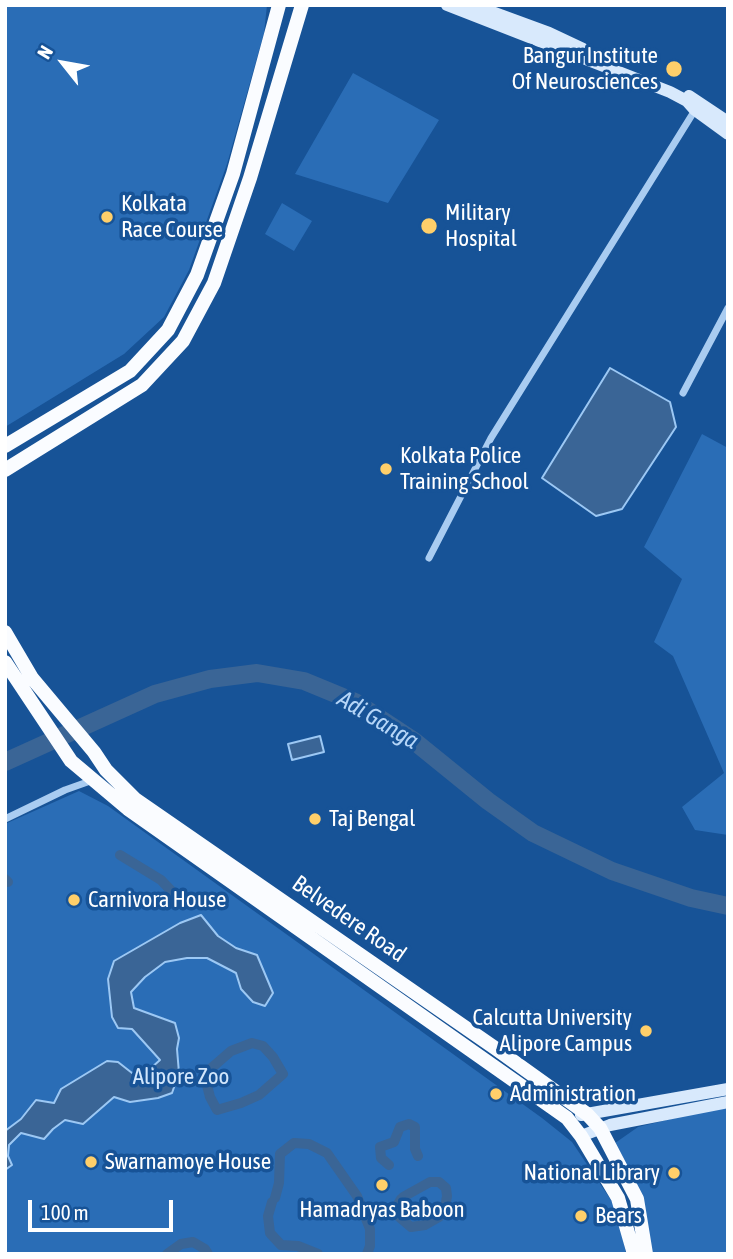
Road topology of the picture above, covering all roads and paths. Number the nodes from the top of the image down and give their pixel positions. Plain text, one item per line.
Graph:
1 (302, 5) edge
2 (447, 5) edge
3 (473, 5) edge
4 (277, 9) edge
5 (695, 110) junction
6 (728, 122) edge
7 (728, 134) edge
8 (233, 174) junction
9 (250, 178) junction
10 (728, 309) edge
11 (683, 393) dead end
12 (5, 446) edge
13 (5, 470) edge
14 (429, 558) dead end
15 (5, 632) edge
16 (5, 662) edge
17 (93, 780) junction
18 (5, 819) edge
19 (728, 1089) edge
20 (728, 1102) edge
21 (587, 1114) junction
22 (568, 1118) junction
23 (600, 1128) junction
24 (581, 1136) junction
25 (634, 1254) edge
26 (646, 1254) edge

1 - 9 highway
2 - 5 main road
3 - 6 main road
4 - 8 highway
5 - 7 main road
5 - 14 street
8 - 9 highway
8 - 12 highway
9 - 13 highway
10 - 11 street
15 - 21 highway, Belvedere Road
16 - 17 highway, Belvedere Road
17 - 18 street
17 - 22 highway, Belvedere Road
19 - 21 main road
20 - 23 main road
21 - 22 main road
21 - 23 highway, Belvedere Road
22 - 24 highway, Belvedere Road
23 - 24 main road
23 - 26 highway, Belvedere Road
24 - 25 highway, Belvedere Road

